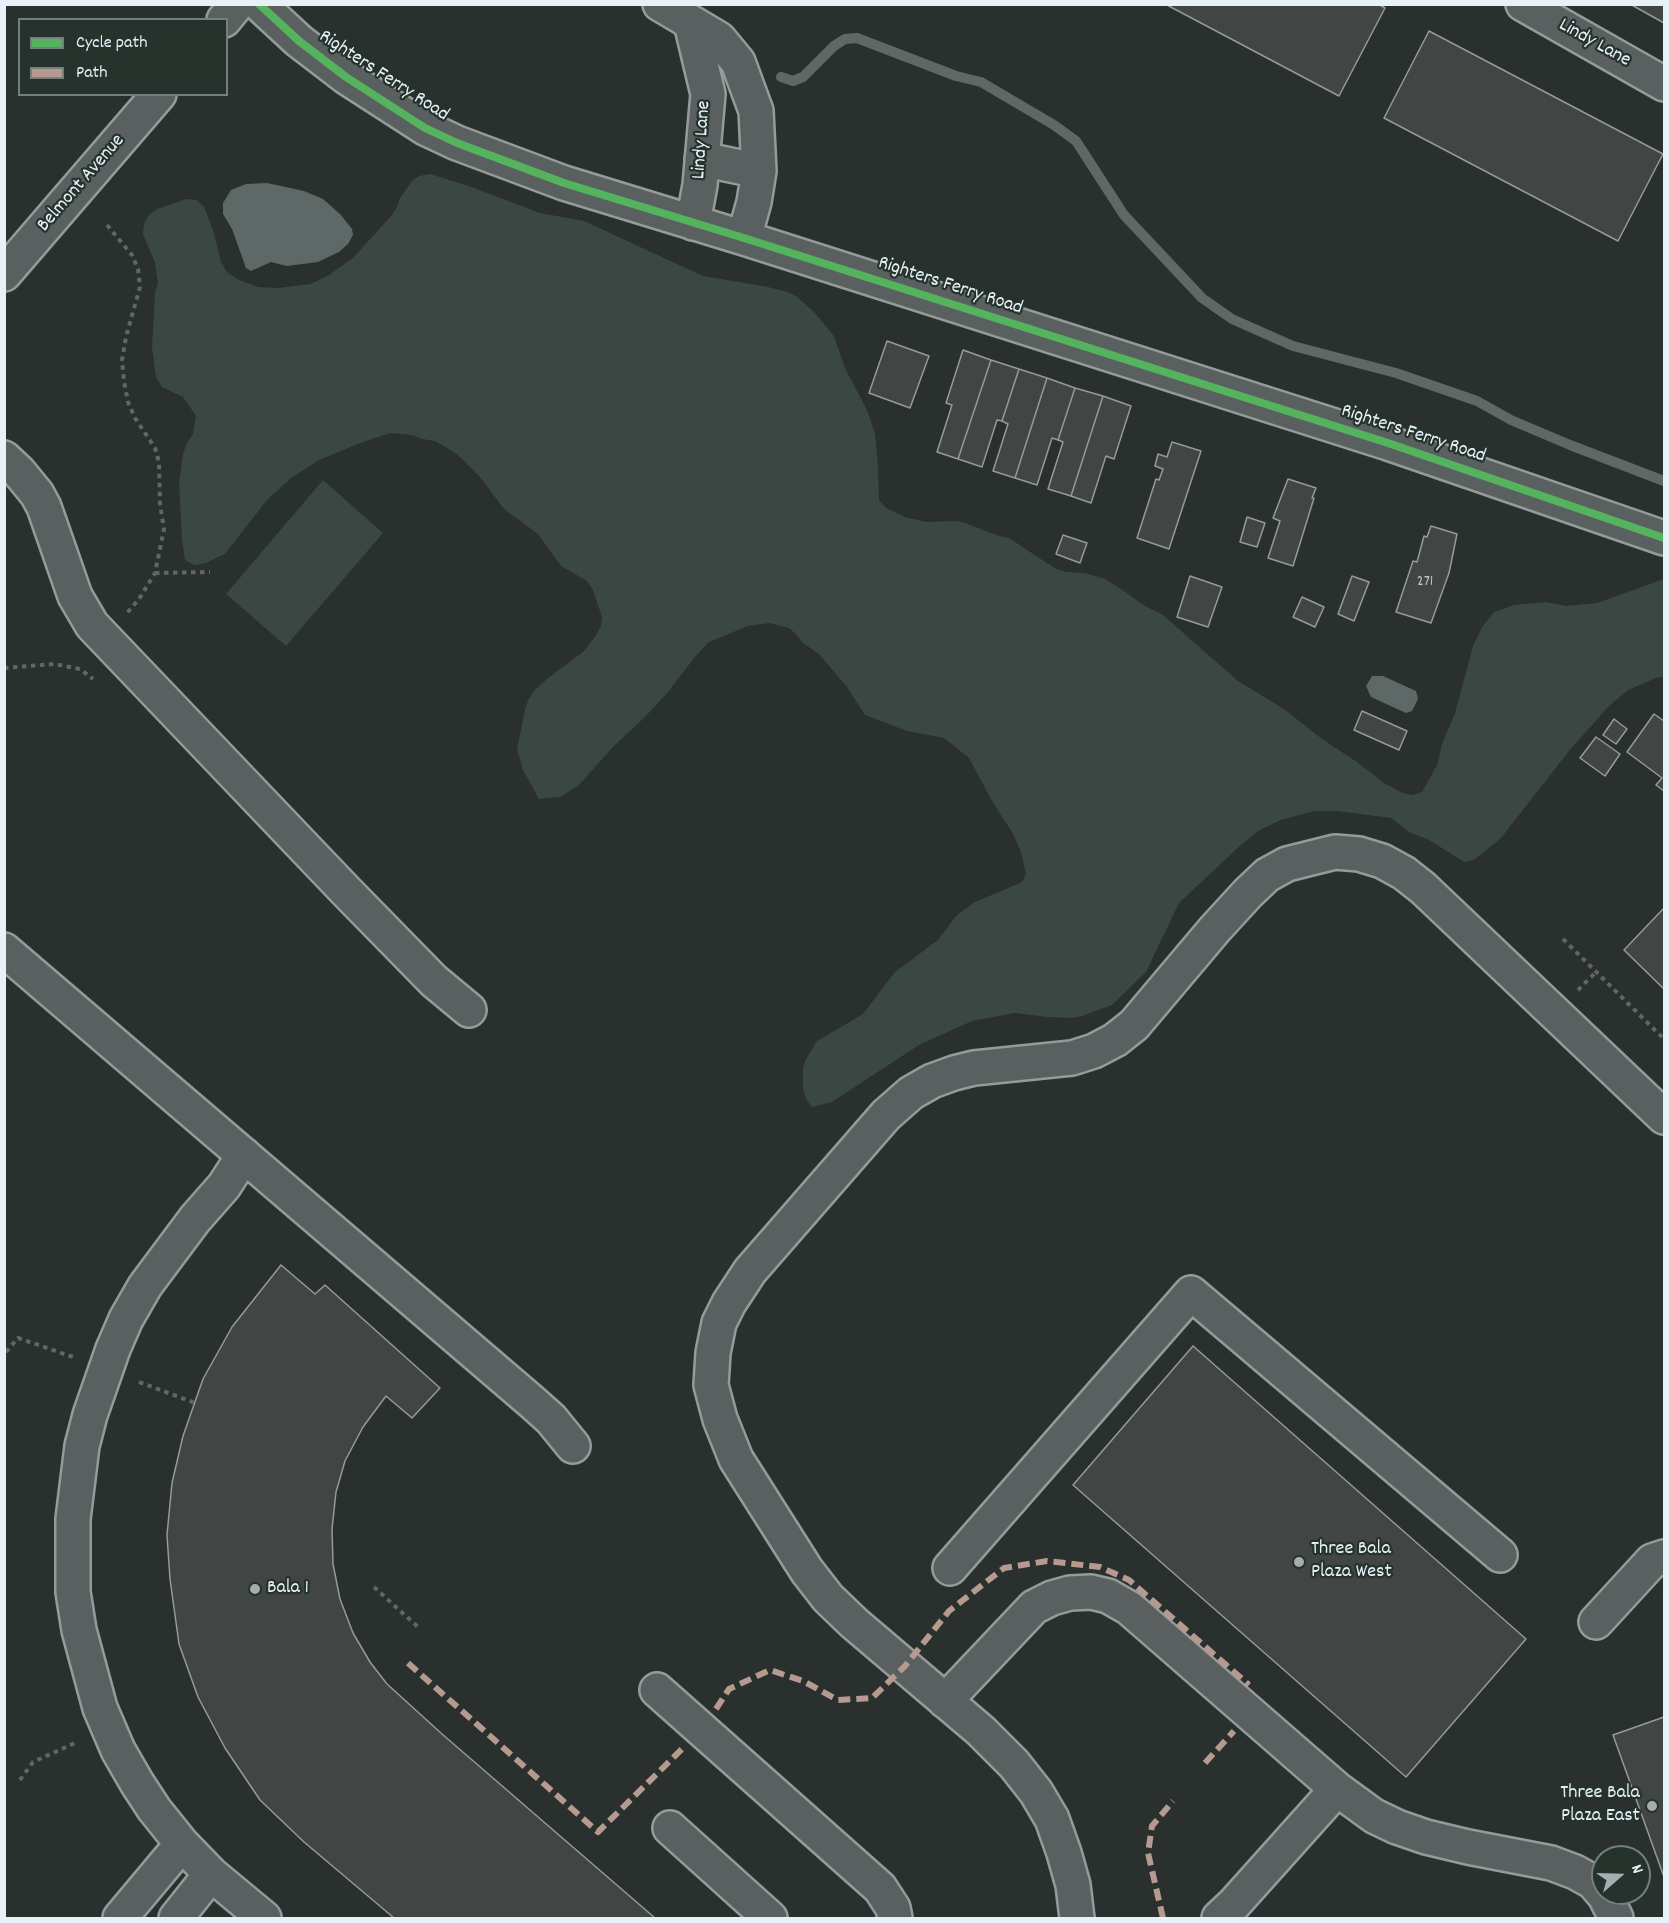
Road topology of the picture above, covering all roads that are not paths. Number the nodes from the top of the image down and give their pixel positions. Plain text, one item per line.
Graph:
1 (237, 4) edge
2 (259, 4) edge
3 (660, 4) edge
4 (1523, 4) edge
5 (226, 18) edge
6 (691, 22) junction
7 (1665, 84) edge
8 (157, 96) edge
9 (702, 159) junction
10 (759, 171) junction
11 (693, 223) junction
12 (744, 238) junction
13 (4, 274) edge
14 (4, 459) edge
15 (1665, 538) edge
16 (4, 950) edge
17 (469, 1010) dead end
18 (1665, 1117) edge
19 (244, 1155) junction
20 (573, 1446) dead end
21 (1500, 1555) dead end
22 (1665, 1557) edge
23 (950, 1568) dead end
24 (1596, 1622) dead end
25 (657, 1690) dead end
26 (945, 1701) junction
27 (1337, 1789) junction
28 (670, 1828) dead end
29 (182, 1844) junction
30 (211, 1874) junction
31 (120, 1918) edge
32 (176, 1918) edge
33 (264, 1918) edge
34 (770, 1918) edge
35 (895, 1918) edge
36 (1077, 1918) edge
37 (1219, 1918) edge
38 (1616, 1918) edge

1 - 5 street
2 - 11 street, Righters Ferry Road
3 - 6 street
4 - 7 street, Lindy Lane
6 - 9 street, Lindy Lane
6 - 10 street
8 - 13 street, Belmont Avenue
9 - 10 street
9 - 11 street, Lindy Lane
10 - 12 street
11 - 12 street, Righters Ferry Road
12 - 15 street, Righters Ferry Road
14 - 17 street
16 - 19 street
18 - 26 street
19 - 20 street
19 - 29 street
21 - 23 street
22 - 24 street
25 - 35 street
26 - 27 street
26 - 36 street
27 - 37 street
27 - 38 street
28 - 34 street
29 - 30 street
29 - 31 street
30 - 32 street
30 - 33 street

